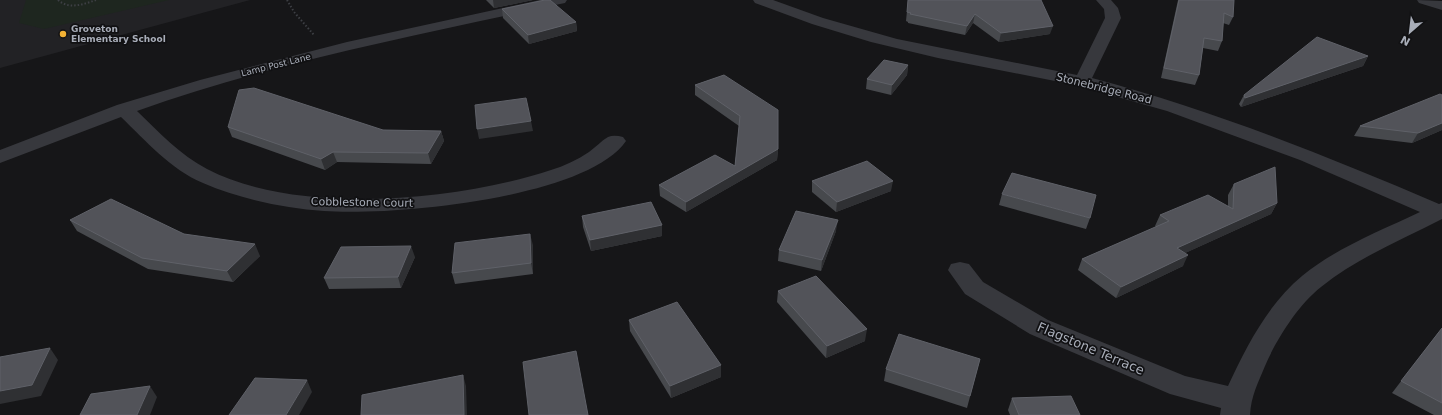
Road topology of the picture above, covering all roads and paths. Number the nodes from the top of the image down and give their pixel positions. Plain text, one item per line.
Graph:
1 (58, 0) edge
2 (96, 0) edge
3 (287, 0) edge
4 (560, 0) edge
5 (760, 0) edge
6 (1103, 0) edge
7 (1424, 0) edge
8 (1442, 6) edge
9 (328, 52) junction
10 (1082, 82) junction
11 (124, 109) junction
12 (616, 141) dead end
13 (0, 157) edge
14 (1440, 211) edge
15 (960, 270) dead end
16 (1236, 407) edge

1 - 2 path
3 - 9 path
4 - 9 street, Lamp Post Lane
5 - 10 street, Stonebridge Road
6 - 10 street
7 - 8 street
9 - 11 street, Lamp Post Lane
10 - 14 street, Stonebridge Road
11 - 12 street, Cobblestone Court
11 - 13 street, Lamp Post Lane
14 - 16 street
15 - 16 street, Flagstone Terrace

